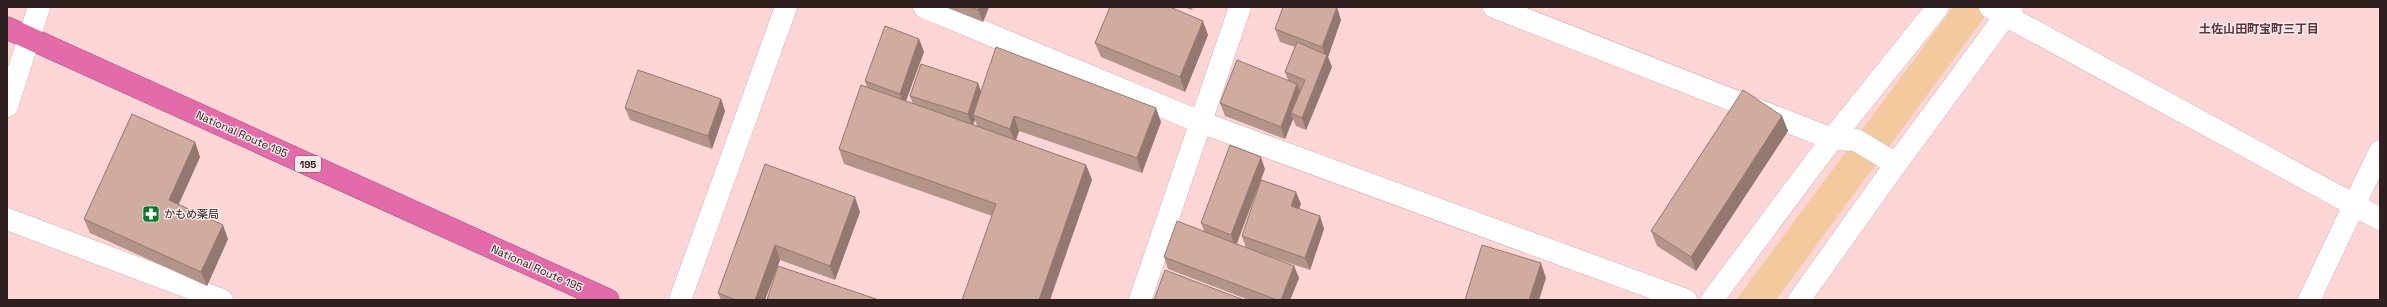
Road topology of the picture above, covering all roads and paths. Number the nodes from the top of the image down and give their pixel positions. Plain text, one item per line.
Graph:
1 (39, 7) edge
2 (786, 7) edge
3 (924, 7) edge
4 (1240, 7) edge
5 (1494, 7) edge
6 (1938, 7) edge
7 (2003, 10) edge
8 (7, 28) edge
9 (29, 38) junction
10 (7, 106) edge
11 (1200, 122) junction
12 (1832, 139) junction
13 (2380, 151) edge
14 (1896, 164) junction
15 (2354, 206) junction
16 (7, 219) edge
17 (2380, 219) edge
18 (222, 300) edge
19 (608, 300) edge
20 (680, 300) edge
21 (1140, 300) edge
22 (1686, 300) edge
23 (1712, 300) edge
24 (1799, 300) edge
25 (2309, 300) edge

1 - 9 street
2 - 20 street
3 - 11 street
4 - 11 street
5 - 12 street
6 - 12 street
7 - 14 street
7 - 15 street
8 - 9 highway, National Route 195 / 195
9 - 10 street
9 - 19 highway, National Route 195 / 195
11 - 21 street
11 - 22 street
12 - 14 street
12 - 23 street
13 - 15 street
14 - 24 street
15 - 17 street
15 - 25 street
16 - 18 street

